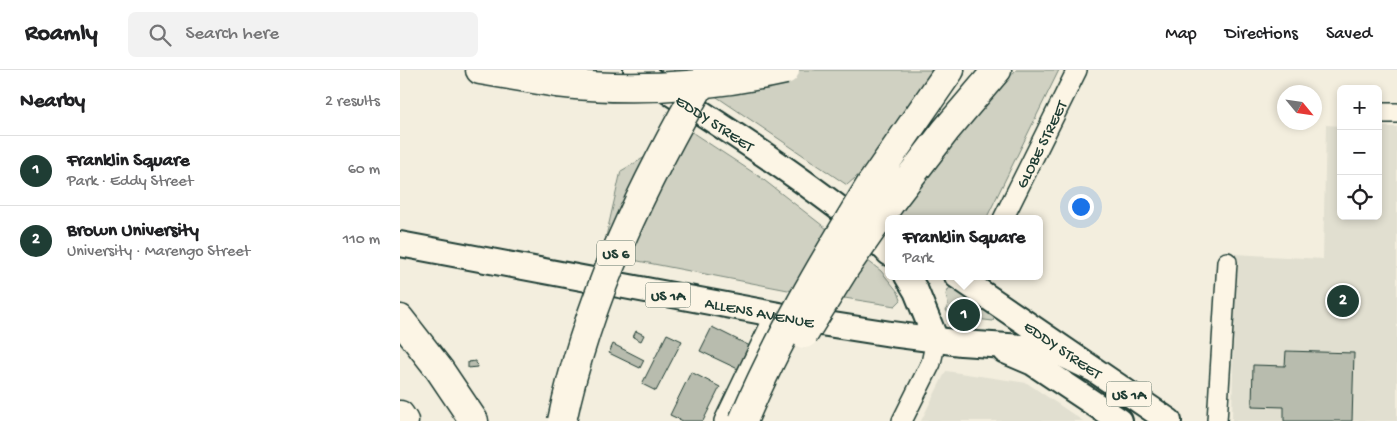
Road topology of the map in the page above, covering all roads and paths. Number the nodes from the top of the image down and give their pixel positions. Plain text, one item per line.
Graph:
1 (480, 70) edge
2 (636, 70) edge
3 (709, 70) edge
4 (784, 70) edge
5 (950, 70) edge
6 (997, 70) edge
7 (1077, 70) edge
8 (1382, 113) edge
9 (1397, 113) edge
10 (882, 192) junction
11 (842, 211) junction
12 (1005, 215) edge
13 (885, 234) edge
14 (400, 244) edge
15 (885, 248) edge
16 (1226, 262) dead end
17 (909, 280) edge
18 (968, 280) edge
19 (775, 315) junction
20 (400, 319) edge
21 (936, 340) junction
22 (989, 346) junction
23 (1090, 368) junction
24 (400, 415) edge
25 (404, 421) edge
26 (474, 421) edge
27 (562, 421) edge
28 (724, 421) edge
29 (744, 421) edge
30 (757, 421) edge
31 (902, 421) edge
32 (1120, 421) edge
33 (1169, 421) edge
34 (1217, 421) edge

1 - 4 highway, bridge
2 - 11 main road, EDDY STREET
3 - 27 highway, US 6, bridge
5 - 10 highway
6 - 10 highway
7 - 12 street, GLOBE STREET
8 - 9 street
10 - 29 highway, bridge
10 - 30 highway, bridge
11 - 13 main road, EDDY STREET
11 - 15 main road, EDDY STREET
14 - 19 main road, ALLENS AVENUE / US 1A
16 - 34 street
17 - 21 main road
18 - 23 main road, EDDY STREET
19 - 21 main road, ALLENS AVENUE / US 1A
19 - 28 street
20 - 26 highway
21 - 22 main road, ALLENS AVENUE / US 1A
21 - 31 street
22 - 23 main road, ALLENS AVENUE / US 1A
22 - 32 main road, EDDY STREET / US 1A
23 - 33 main road, EDDY STREET / US 1A
24 - 25 highway

